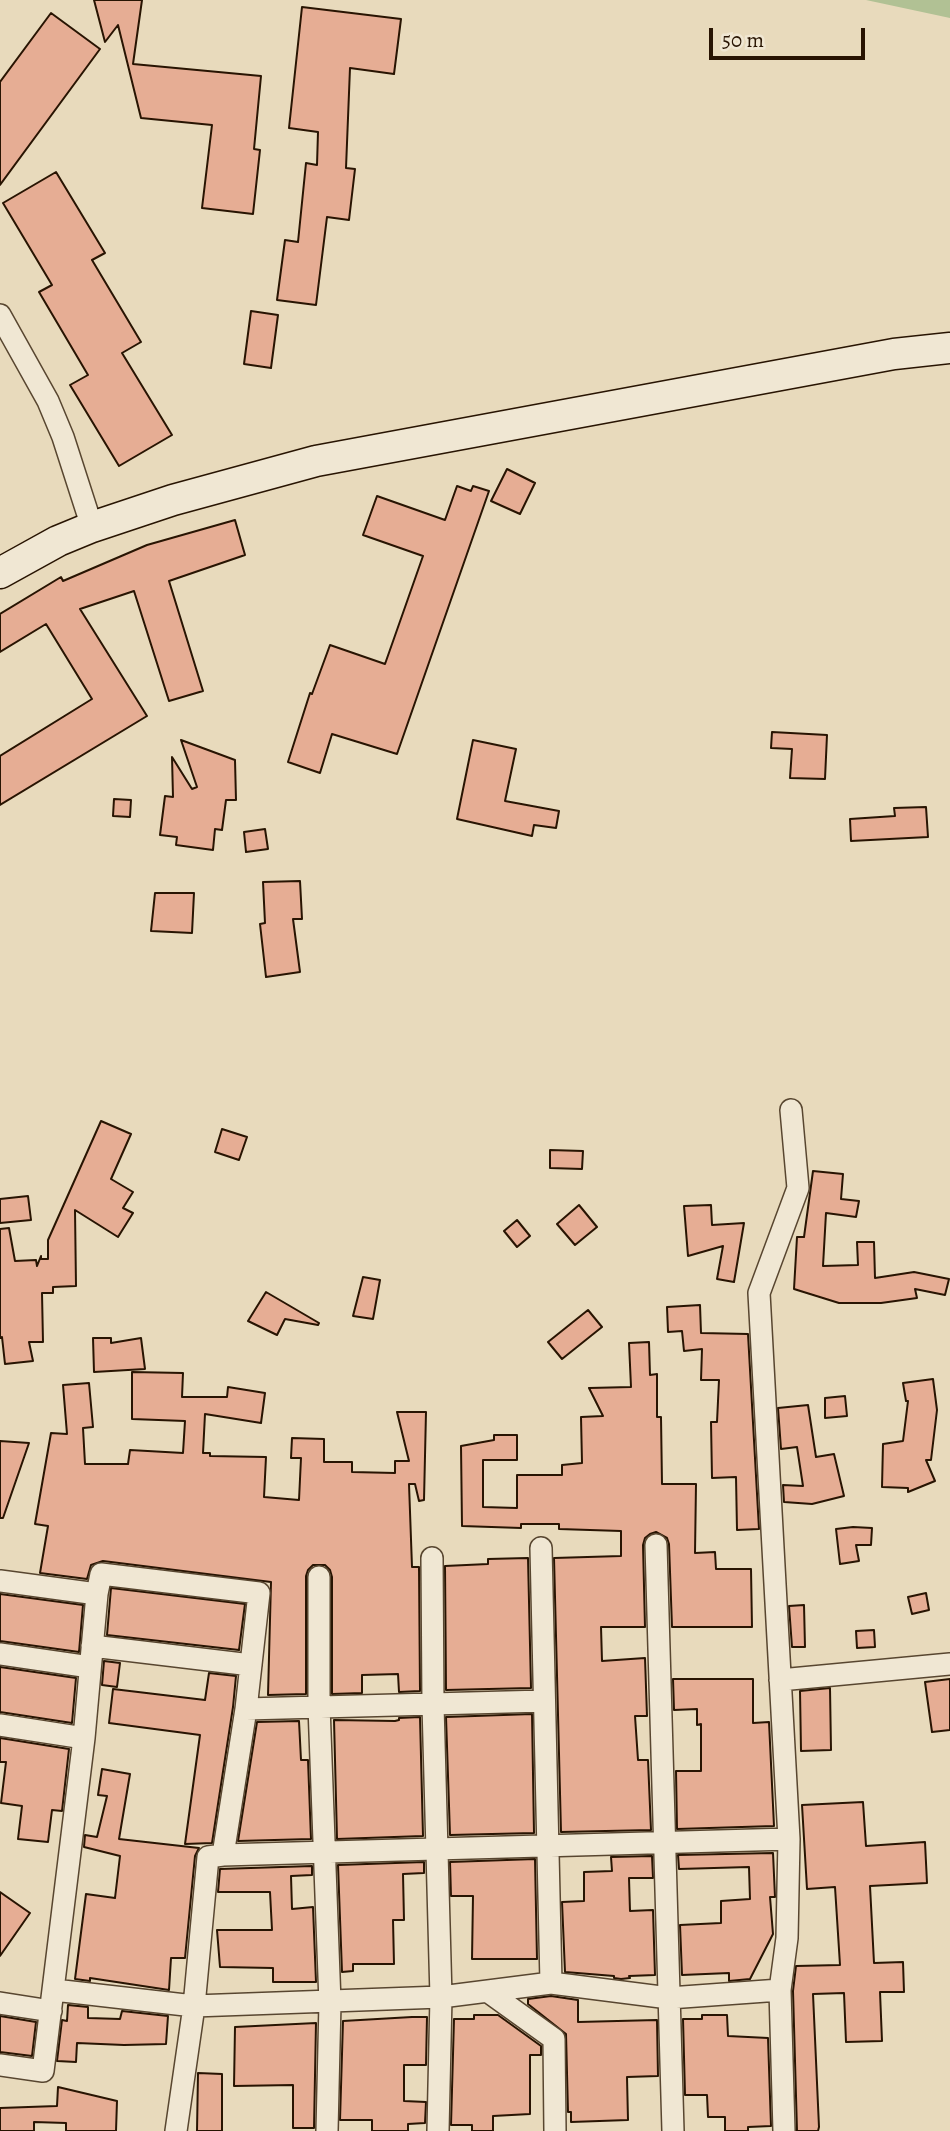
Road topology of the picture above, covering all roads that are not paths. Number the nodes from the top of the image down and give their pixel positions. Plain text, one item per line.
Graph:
1 (0, 315) edge
2 (950, 348) edge
3 (92, 527) junction
4 (0, 573) edge
5 (791, 1110) dead end
6 (656, 1545) dead end
7 (541, 1548) dead end
8 (432, 1558) dead end
9 (319, 1577) dead end
10 (0, 1581) edge
11 (97, 1594) junction
12 (0, 1654) edge
13 (91, 1656) junction
14 (950, 1664) edge
15 (251, 1665) junction
16 (780, 1680) junction
17 (544, 1701) junction
18 (433, 1704) junction
19 (319, 1706) junction
20 (246, 1709) junction
21 (0, 1725) edge
22 (84, 1738) junction
23 (789, 1839) junction
24 (665, 1842) junction
25 (548, 1845) junction
26 (436, 1849) junction
27 (323, 1852) junction
28 (223, 1856) junction
29 (551, 1983) junction
30 (54, 1990) junction
31 (780, 1990) junction
32 (490, 1993) junction
33 (441, 1997) junction
34 (670, 1998) junction
35 (0, 2003) edge
36 (330, 2003) junction
37 (194, 2006) junction
38 (51, 2011) junction
39 (0, 2065) edge
40 (176, 2131) edge
41 (327, 2131) edge
42 (438, 2131) edge
43 (555, 2131) edge
44 (673, 2131) edge
45 (784, 2131) edge

1 - 3 street
2 - 3 main road
3 - 4 main road
5 - 16 street
6 - 24 street
7 - 17 street
8 - 18 street
9 - 19 street
10 - 11 street
11 - 13 street
11 - 15 street
12 - 13 street
13 - 15 street
13 - 22 street
14 - 16 street
15 - 20 street
16 - 23 street
17 - 18 street
17 - 25 street
18 - 19 street
18 - 26 street
19 - 20 street
19 - 27 street
20 - 28 street
21 - 22 street
22 - 30 street
23 - 24 street
23 - 31 street
24 - 25 street
24 - 34 street
25 - 26 street
25 - 29 street
26 - 27 street
26 - 33 street
27 - 28 street
27 - 36 street
28 - 37 street
29 - 32 street
29 - 34 street
30 - 37 street
30 - 38 street
31 - 34 street
31 - 45 street
32 - 33 street
32 - 43 street
33 - 36 street
33 - 42 street
34 - 44 street
35 - 38 street
36 - 37 street
36 - 41 street
37 - 40 street
38 - 39 street

